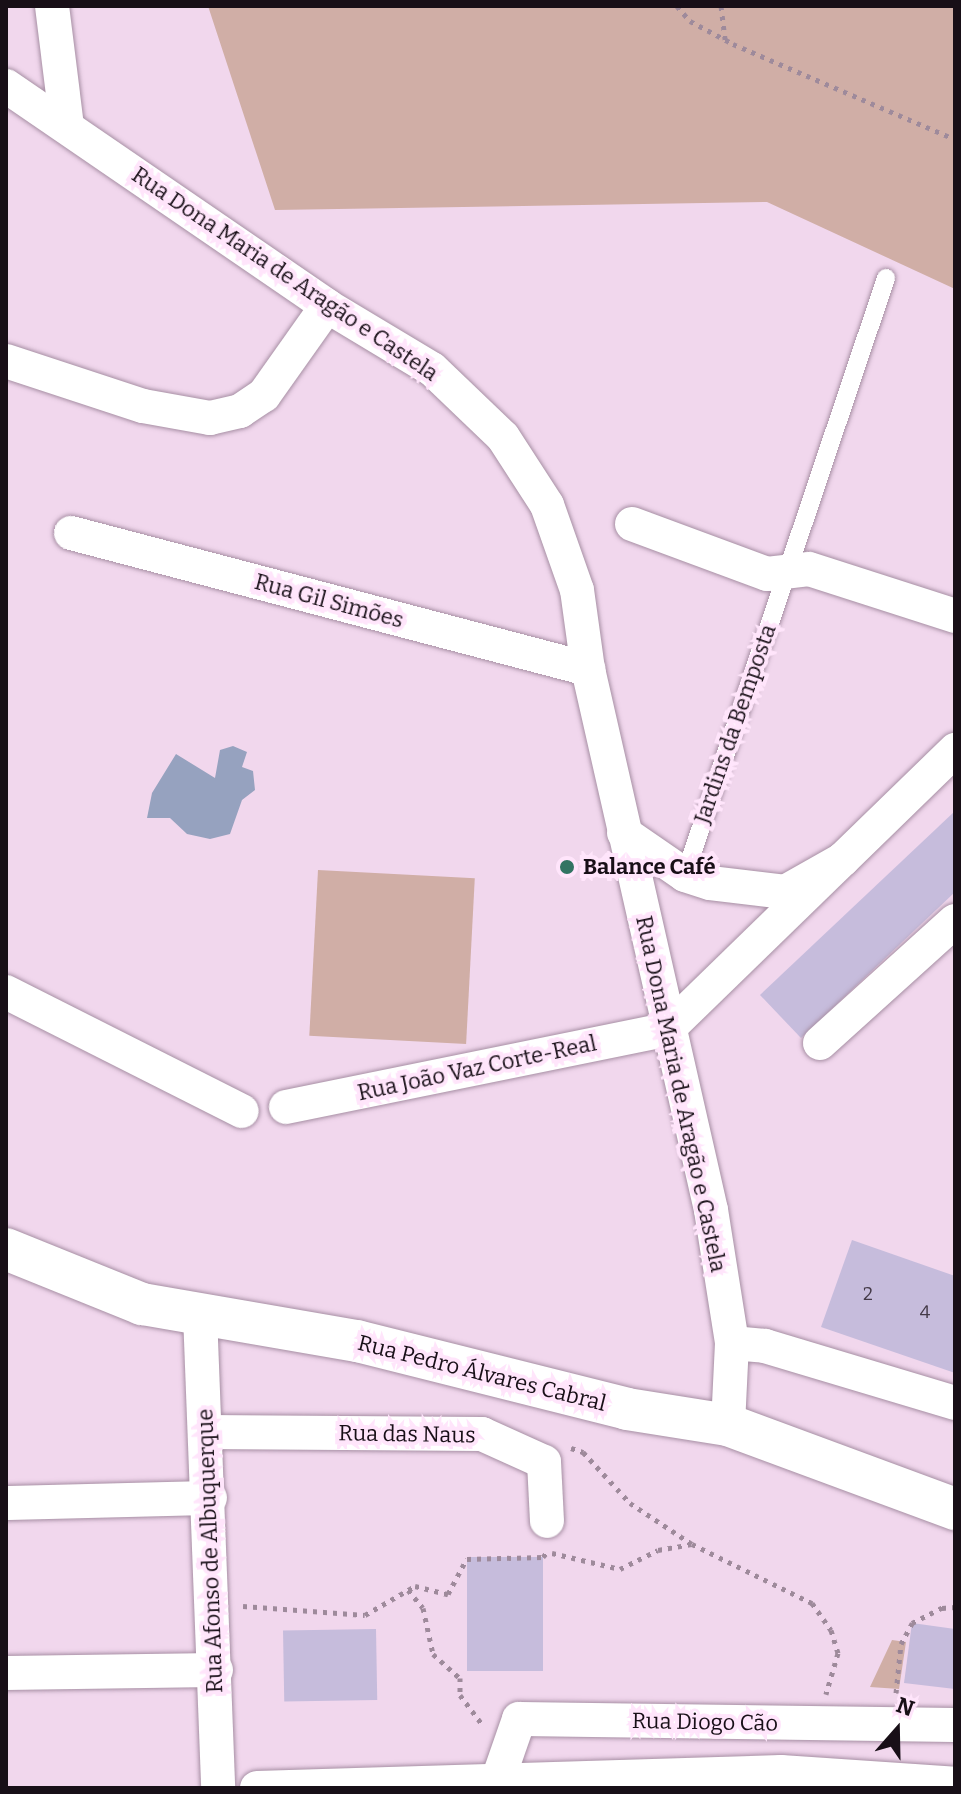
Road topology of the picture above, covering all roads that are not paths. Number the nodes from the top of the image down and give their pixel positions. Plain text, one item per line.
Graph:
1 (52, 6) edge
2 (6, 86) edge
3 (67, 126) junction
4 (886, 278) dead end
5 (327, 306) junction
6 (6, 361) edge
7 (632, 524) dead end
8 (71, 533) dead end
9 (786, 574) junction
10 (955, 616) edge
11 (588, 669) junction
12 (955, 750) edge
13 (624, 833) junction
14 (842, 860) junction
15 (685, 875) junction
16 (955, 921) edge
17 (6, 992) edge
18 (668, 1029) junction
19 (820, 1043) dead end
20 (286, 1107) dead end
21 (242, 1111) dead end
22 (6, 1249) edge
23 (200, 1314) junction
24 (732, 1343) junction
25 (955, 1403) edge
26 (728, 1425) junction
27 (206, 1432) junction
28 (210, 1498) junction
29 (6, 1503) edge
30 (955, 1509) edge
31 (547, 1536) road end
32 (216, 1670) junction
33 (6, 1673) edge
34 (955, 1725) edge
35 (499, 1771) edge
36 (955, 1784) edge
37 (218, 1788) edge
38 (257, 1788) edge

1 - 3 street
2 - 3 street, Rua Dona Maria de Aragão e Castela
3 - 5 street, Rua Dona Maria de Aragão e Castela
4 - 9 lane, Jardins da Bemposta
5 - 6 street
5 - 11 street, Rua Dona Maria de Aragão e Castela
7 - 9 street
8 - 11 street, Rua Gil Simões
9 - 10 street
9 - 15 lane, Jardins da Bemposta
11 - 13 street, Rua Dona Maria de Aragão e Castela
12 - 14 street
13 - 15 street
13 - 18 street, Rua Dona Maria de Aragão e Castela
14 - 15 street
14 - 18 street
16 - 19 street
17 - 21 street
18 - 20 street, Rua João Vaz Corte-Real
18 - 24 street, Rua Dona Maria de Aragão e Castela
22 - 23 street, Rua Pedro Álvares Cabral
23 - 26 street, Rua Pedro Álvares Cabral
23 - 27 street, Rua Afonso de Albuquerque
24 - 25 street
24 - 26 street, Rua Dona Maria de Aragão e Castela
26 - 30 street, Rua Pedro Álvares Cabral
27 - 28 street, Rua Afonso de Albuquerque
27 - 31 street, Rua das Naus
28 - 29 street
28 - 32 street, Rua Afonso de Albuquerque
32 - 33 street
32 - 37 street, Rua Afonso de Albuquerque
34 - 35 street, Rua Diogo Cão
35 - 36 street
35 - 38 street

